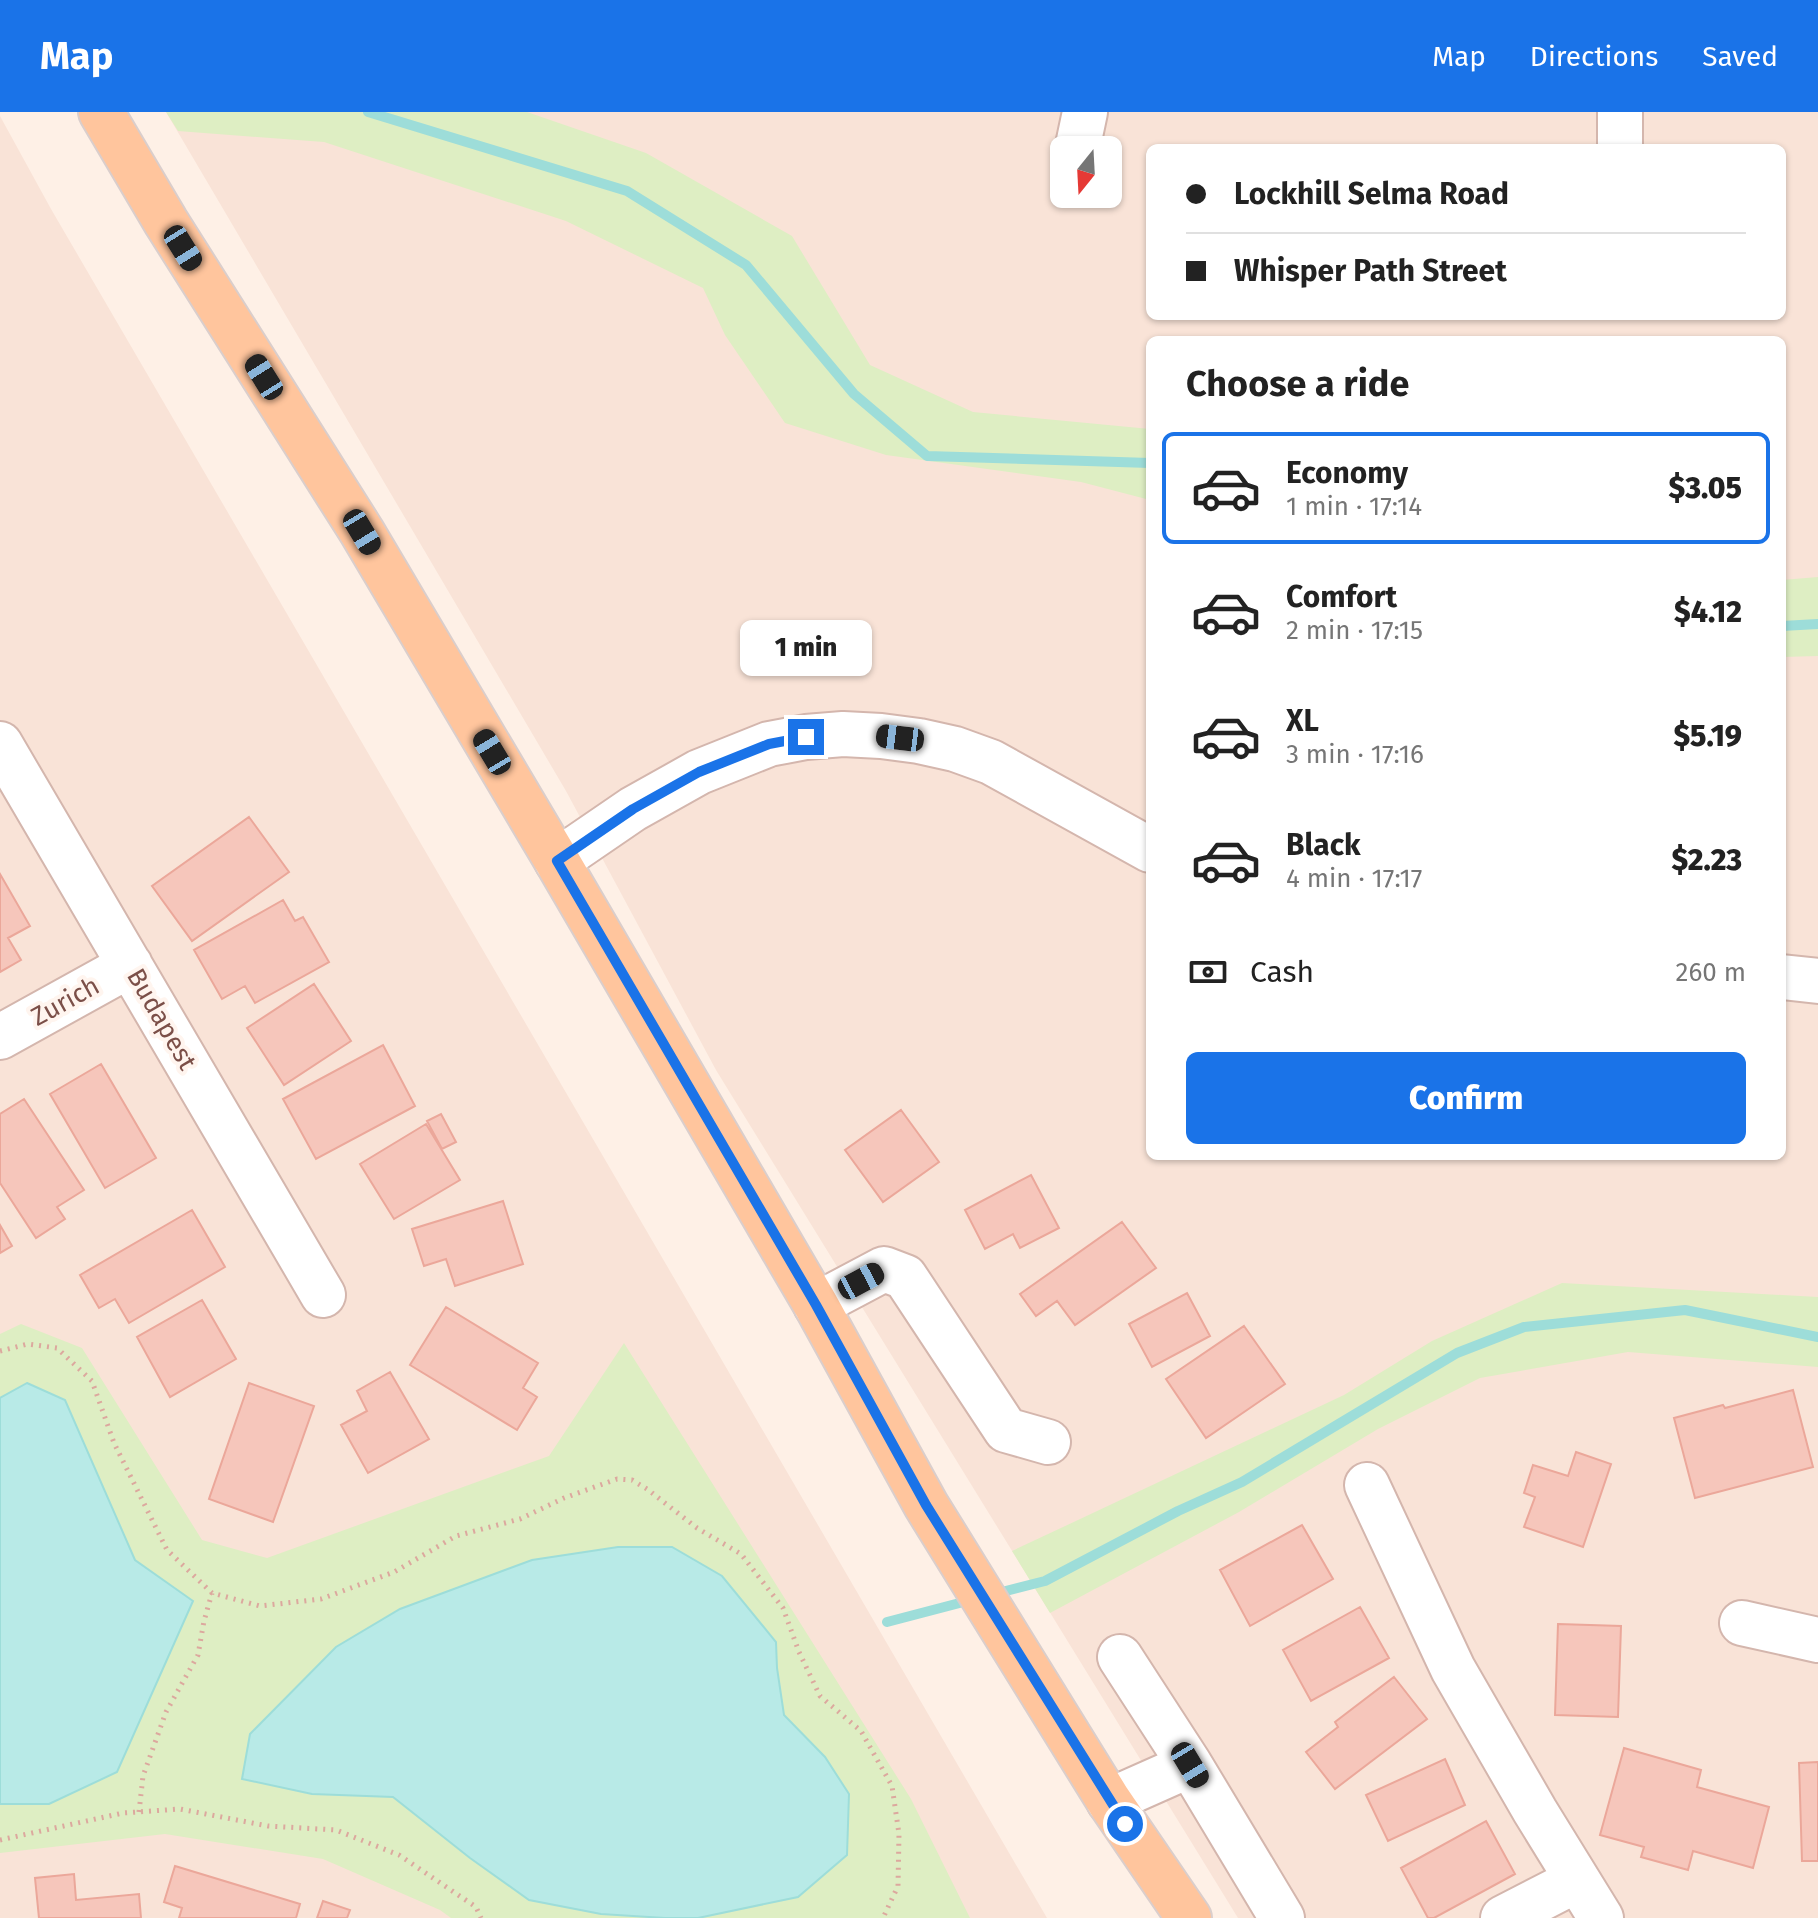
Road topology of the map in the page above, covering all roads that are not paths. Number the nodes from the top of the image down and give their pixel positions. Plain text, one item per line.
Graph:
1 (101, 112) edge
2 (1085, 112) edge
3 (1620, 112) edge
4 (1080, 136) edge
5 (1620, 144) edge
6 (0, 744) edge
7 (1146, 848) edge
8 (557, 861) junction
9 (130, 965) junction
10 (1786, 977) edge
11 (1818, 981) edge
12 (0, 1037) edge
13 (323, 1295) dead end
14 (816, 1305) junction
15 (1048, 1442) dead end
16 (1367, 1485) dead end
17 (1742, 1623) dead end
18 (1818, 1640) edge
19 (1120, 1657) dead end
20 (1190, 1765) junction
21 (1109, 1801) junction
22 (1577, 1880) junction
23 (1169, 1918) edge
24 (1189, 1918) edge
25 (1282, 1918) edge
26 (1503, 1918) edge
27 (1601, 1918) edge

1 - 8 main road
2 - 4 street
3 - 5 street
6 - 9 street, Budapest
7 - 8 street
8 - 14 main road
9 - 12 street, Zurich
9 - 13 street, Budapest
10 - 11 street
14 - 15 street
14 - 21 main road
16 - 22 street
17 - 18 street
19 - 20 street
20 - 21 street
20 - 25 street
21 - 23 main road
21 - 24 main road
22 - 26 street
22 - 27 street

